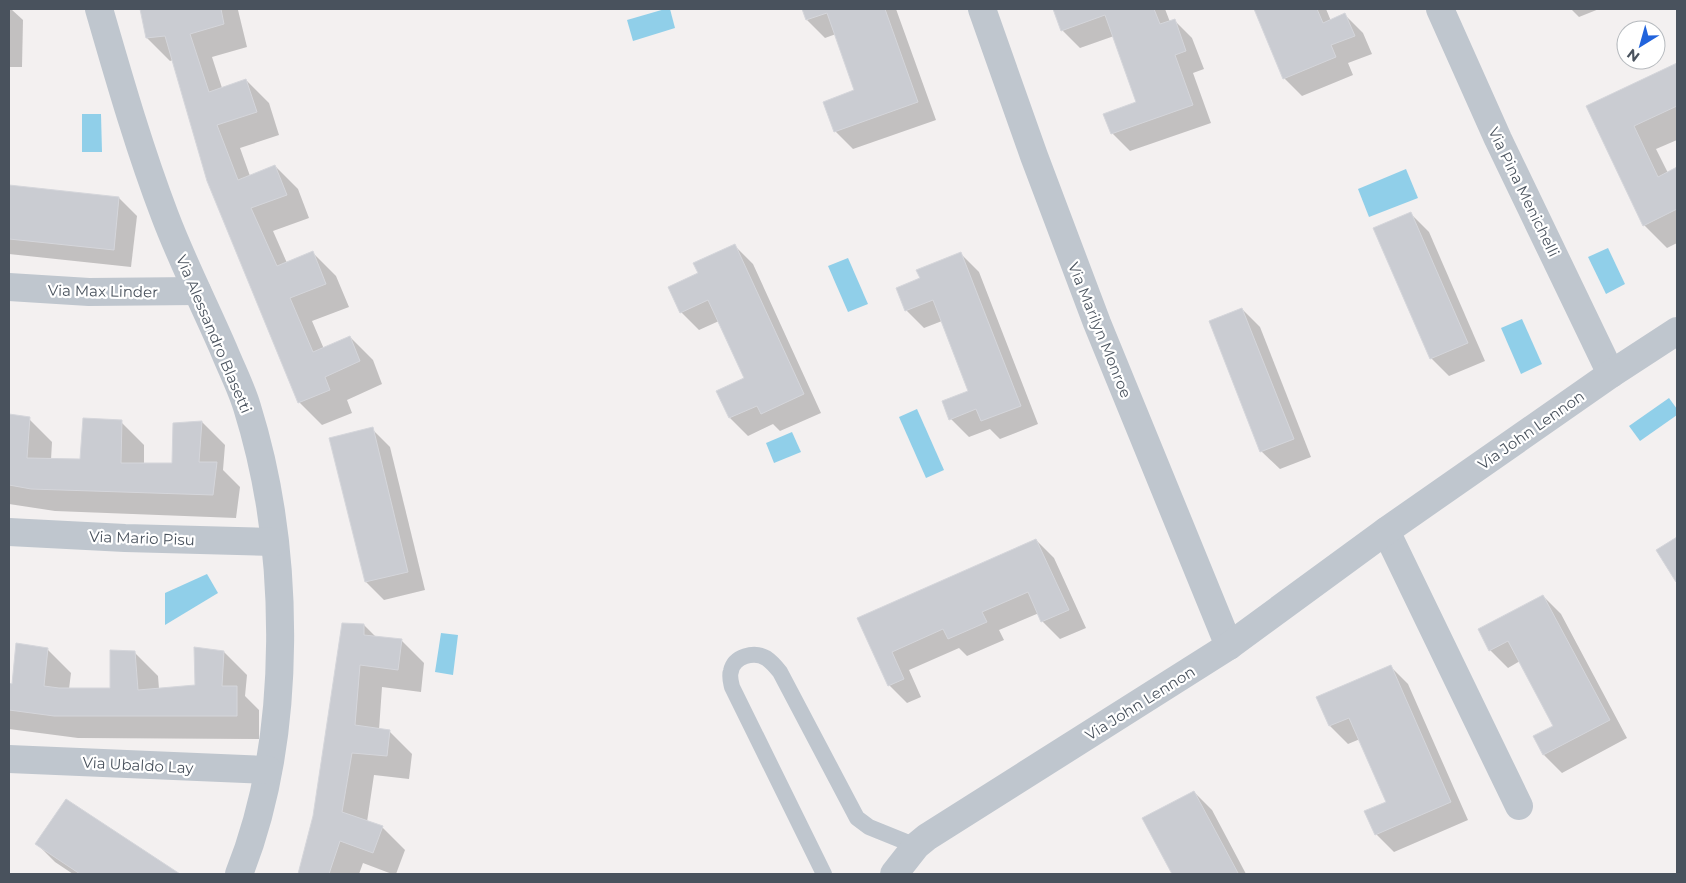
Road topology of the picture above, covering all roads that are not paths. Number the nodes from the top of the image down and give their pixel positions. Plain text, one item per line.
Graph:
1 (99, 9) edge
2 (982, 9) edge
3 (1440, 9) edge
4 (9, 287) edge
5 (197, 291) junction
6 (1677, 331) edge
7 (1611, 374) junction
8 (1386, 531) junction
9 (9, 532) edge
10 (274, 542) junction
11 (1230, 646) junction
12 (9, 759) edge
13 (268, 770) junction
14 (1519, 806) dead end
15 (916, 846) junction
16 (239, 874) edge
17 (824, 874) edge
18 (894, 874) edge

1 - 5 street, Via Alessandro Blasetti
2 - 11 street, Via Marilyn Monroe
3 - 7 street, Via Pina Menichelli
4 - 5 street, Via Max Linder
5 - 10 street, Via Alessandro Blasetti
6 - 7 street, Via John Lennon
7 - 8 street, Via John Lennon
8 - 11 street, Via John Lennon
8 - 14 street
9 - 10 street, Via Mario Pisu
10 - 13 street, Via Alessandro Blasetti
11 - 15 street, Via John Lennon
12 - 13 street, Via Ubaldo Lay
13 - 16 street, Via Alessandro Blasetti
15 - 17 lane
15 - 18 street, Via John Lennon

